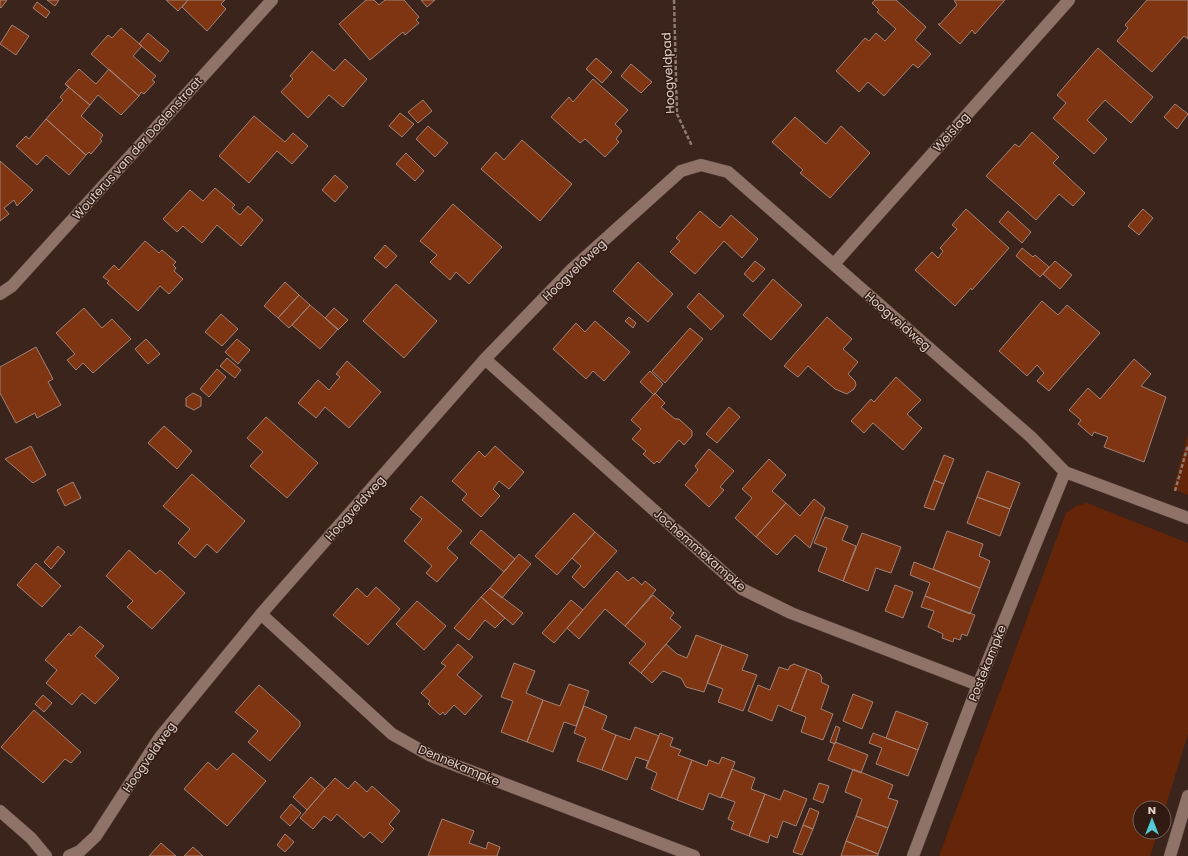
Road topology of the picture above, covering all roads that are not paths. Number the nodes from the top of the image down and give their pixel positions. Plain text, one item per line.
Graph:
1 (272, 0) edge
2 (1069, 0) edge
3 (834, 264) junction
4 (0, 294) edge
5 (486, 359) junction
6 (1065, 472) junction
7 (1188, 518) edge
8 (261, 614) junction
9 (978, 685) junction
10 (1188, 796) edge
11 (0, 811) edge
12 (46, 856) edge
13 (69, 856) edge
14 (694, 856) edge
15 (914, 856) edge
16 (1170, 856) edge

1 - 4 street, Wouterus van der Doelenstraat
2 - 3 street, Weislag
3 - 5 street, Hoogveldweg
3 - 6 street, Hoogveldweg
5 - 8 street, Hoogveldweg
5 - 9 street, Jochemmekampke
6 - 7 street, Hoogveldweg
6 - 9 street, Postekampke
8 - 13 street, Hoogveldweg
8 - 14 street, Dennekampke
9 - 15 street, Postekampke
10 - 16 street
11 - 12 street

